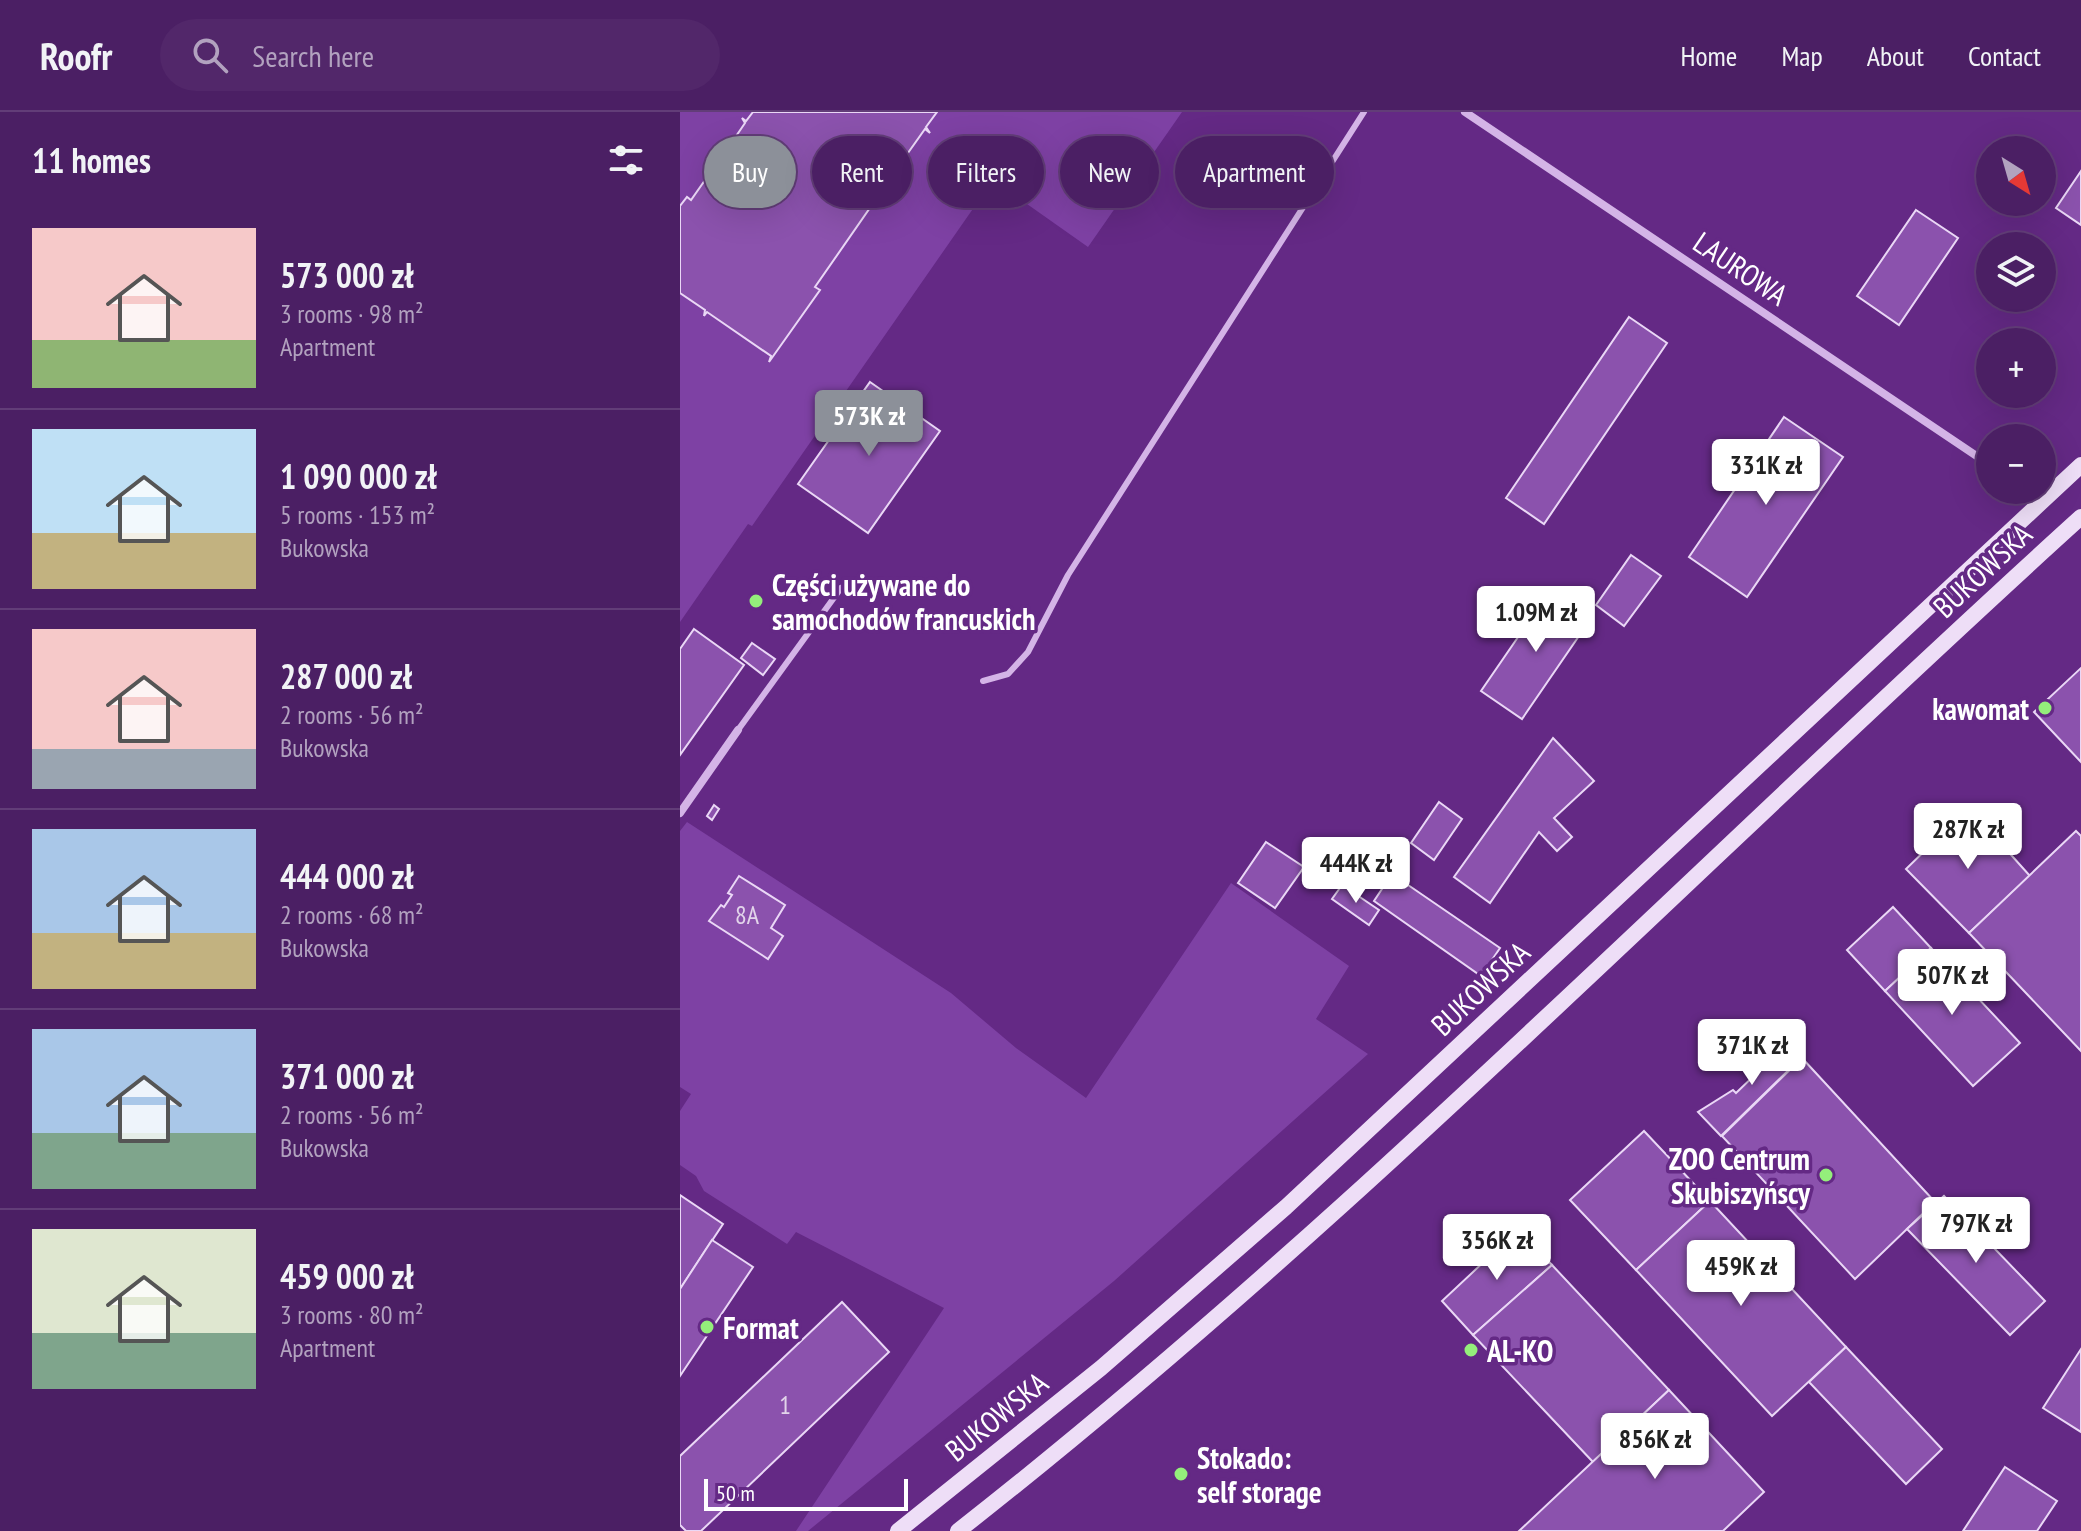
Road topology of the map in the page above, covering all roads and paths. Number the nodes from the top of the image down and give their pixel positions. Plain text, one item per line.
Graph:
1 (1364, 112) edge
2 (1465, 112) edge
3 (1976, 456) edge
4 (2081, 465) edge
5 (2033, 504) edge
6 (2036, 507) junction
7 (2081, 517) edge
8 (841, 588) dead end
9 (983, 681) dead end
10 (738, 730) joint
11 (680, 813) edge
12 (898, 1531) edge
13 (958, 1531) edge

1 - 9 lane
2 - 3 street, LAUROWA
4 - 6 main road, BUKOWSKA
5 - 6 street
6 - 12 main road, BUKOWSKA
7 - 13 main road, BUKOWSKA
8 - 10 lane
10 - 11 street

